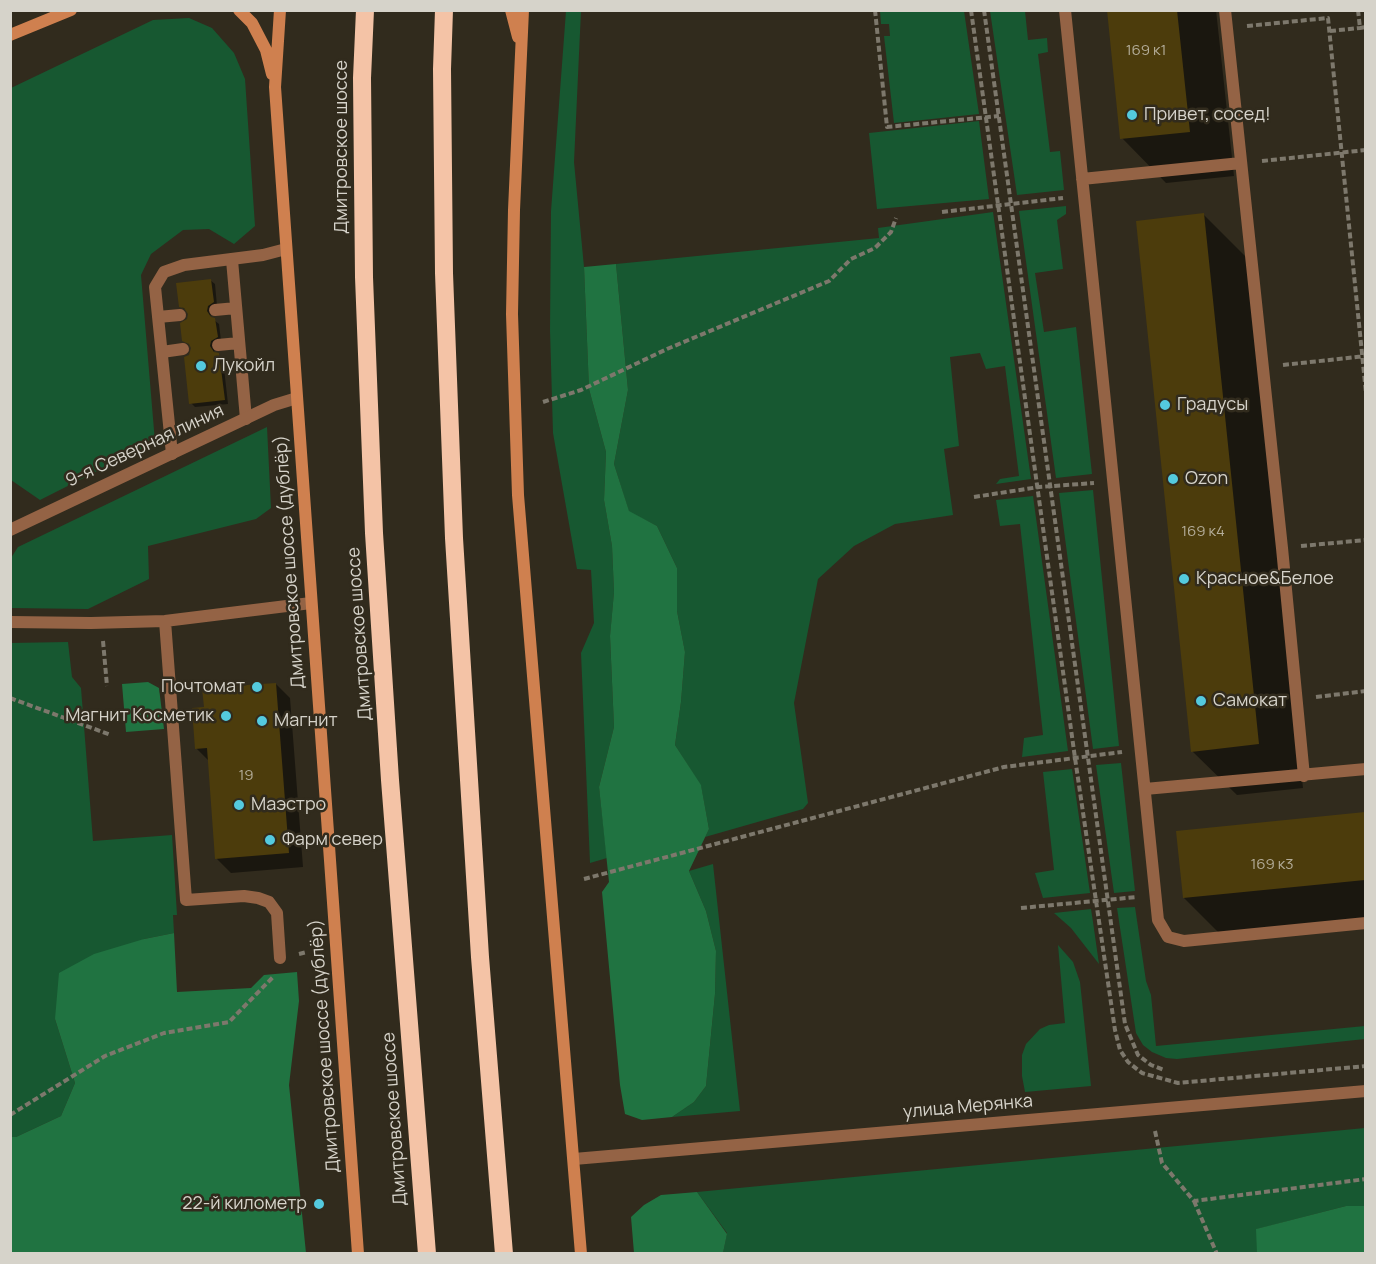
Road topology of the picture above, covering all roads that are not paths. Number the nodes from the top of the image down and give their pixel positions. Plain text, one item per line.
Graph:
1 (71, 10) edge
2 (239, 10) edge
3 (280, 10) edge
4 (364, 10) edge
5 (444, 10) edge
6 (511, 10) edge
7 (523, 10) edge
8 (1065, 10) edge
9 (1225, 10) edge
10 (10, 36) edge
11 (520, 47) junction
12 (275, 87) junction
13 (1241, 163) junction
14 (1082, 179) junction
15 (286, 249) junction
16 (232, 260) junction
17 (236, 308) junction
18 (215, 310) dead end
19 (180, 315) dead end
20 (158, 317) junction
21 (239, 343) junction
22 (219, 345) dead end
23 (183, 349) dead end
24 (162, 352) junction
25 (297, 398) junction
26 (246, 419) junction
27 (172, 454) junction
28 (10, 530) edge
29 (311, 603) junction
30 (165, 621) junction
31 (10, 622) edge
32 (1365, 770) edge
33 (1304, 776) junction
34 (1145, 789) junction
35 (1365, 923) edge
36 (280, 958) road end
37 (1365, 1091) edge
38 (574, 1159) junction
39 (358, 1254) edge
40 (427, 1254) edge
41 (504, 1254) edge
42 (581, 1254) edge

1 - 10 street
2 - 12 street
3 - 12 street, Дмитровское шоссе (дублёр)
4 - 40 highway, Дмитровское шоссе
5 - 41 highway
6 - 11 street
7 - 11 street
8 - 14 street
9 - 13 street
11 - 38 street
12 - 15 street, Дмитровское шоссе (дублёр)
13 - 14 street
13 - 33 street
14 - 34 street
15 - 16 street
15 - 25 street, Дмитровское шоссе (дублёр)
16 - 17 street
16 - 20 street
17 - 18 street
17 - 21 street
19 - 20 street
20 - 24 street
21 - 22 street
21 - 26 street
23 - 24 street
24 - 27 street
25 - 26 street, 9-я Северная линия
25 - 29 street, Дмитровское шоссе (дублёр)
26 - 27 street, 9-я Северная линия
27 - 28 street, 9-я Северная линия
29 - 30 street
29 - 39 street, Дмитровское шоссе (дублёр)
30 - 31 street
30 - 36 street
32 - 33 street
33 - 34 street
34 - 35 street
37 - 38 street, улица Мерянка
38 - 42 street

